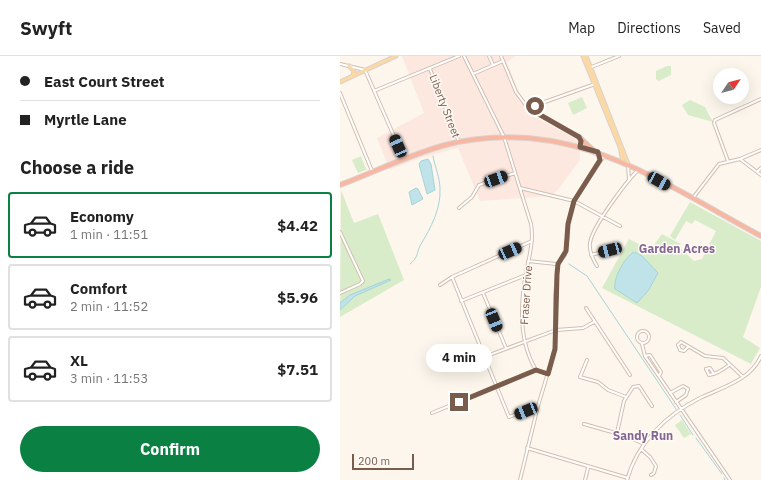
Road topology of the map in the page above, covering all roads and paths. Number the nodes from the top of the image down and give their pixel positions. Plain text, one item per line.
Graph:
1 (396, 56) edge
2 (459, 56) edge
3 (464, 56) edge
4 (489, 56) edge
5 (501, 56) edge
6 (585, 56) edge
7 (619, 56) edge
8 (503, 61) junction
9 (340, 64) edge
10 (493, 65) junction
11 (349, 66) junction
12 (589, 68) junction
13 (430, 69) junction
14 (365, 70) junction
15 (473, 74) junction
16 (352, 76) junction
17 (340, 82) edge
18 (596, 84) junction
19 (374, 91) junction
20 (340, 93) edge
21 (761, 99) edge
22 (528, 108) junction
23 (504, 137) junction
24 (579, 137) junction
25 (459, 142) junction
26 (580, 147) junction
27 (761, 150) edge
28 (596, 152) junction
29 (606, 155) junction
30 (740, 158) junction
31 (404, 160) junction
32 (600, 160) junction
33 (728, 161) junction
34 (624, 162) junction
35 (628, 164) junction
36 (761, 168) edge
37 (638, 170) junction
38 (372, 172) junction
39 (757, 172) junction
40 (515, 173) junction
41 (761, 175) edge
42 (629, 180) junction
43 (340, 185) edge
44 (520, 188) junction
45 (692, 199) junction
46 (574, 201) junction
47 (459, 208) dead end
48 (602, 217) junction
49 (620, 226) dead end
50 (340, 232) edge
51 (761, 236) edge
52 (343, 239) junction
53 (532, 241) junction
54 (340, 243) edge
55 (610, 250) dead end
56 (591, 255) junction
57 (528, 261) junction
58 (558, 264) junction
59 (597, 266) dead end
60 (526, 275) junction
61 (452, 277) junction
62 (440, 285) dead end
63 (340, 293) edge
64 (483, 293) junction
65 (461, 301) junction
66 (586, 308) dead end
67 (594, 322) junction
68 (556, 330) junction
69 (523, 341) junction
70 (642, 344) junction
71 (688, 347) junction
72 (506, 348) junction
73 (645, 356) junction
74 (761, 356) edge
75 (484, 357) junction
76 (587, 360) dead end
77 (729, 364) junction
78 (536, 370) junction
79 (548, 374) junction
80 (714, 374) dead end
81 (630, 375) dead end
82 (659, 376) junction
83 (742, 377) junction
84 (496, 387) junction
85 (670, 393) junction
86 (626, 397) junction
87 (676, 402) junction
88 (538, 406) junction
89 (652, 406) dead end
90 (682, 410) junction
91 (432, 413) dead end
92 (584, 424) dead end
93 (617, 433) junction
94 (644, 444) junction
95 (527, 448) junction
96 (641, 449) junction
97 (588, 467) junction
98 (651, 475) dead end
99 (628, 479) edge
100 (520, 480) edge
101 (584, 480) edge
102 (730, 480) edge

1 - 14 main road
2 - 13 street
3 - 15 street, Fraser Drive
4 - 10 street
5 - 8 street
6 - 12 main road
7 - 12 street
8 - 10 street
8 - 22 street
9 - 11 street
10 - 15 street
11 - 14 street
11 - 16 main road
12 - 18 main road
13 - 19 street
13 - 25 street, Liberty Street
14 - 16 main road
14 - 19 street
15 - 23 street, Fraser Drive
16 - 17 main road
18 - 22 street
18 - 34 main road
18 - 35 main road
19 - 31 street
20 - 38 street
21 - 33 street
22 - 24 street
23 - 25 highway
23 - 26 highway
23 - 40 street, Fraser Drive
24 - 26 street
24 - 28 highway
25 - 31 highway
26 - 28 highway
27 - 30 street
28 - 29 highway
28 - 32 street
29 - 32 street
29 - 34 highway
30 - 33 street
30 - 39 street
31 - 38 highway
32 - 46 street
33 - 45 street
34 - 35 highway
35 - 37 highway
35 - 42 street
36 - 39 street
37 - 42 street
37 - 45 highway
38 - 43 highway
39 - 41 street
40 - 44 street, Fraser Drive
40 - 47 street
42 - 48 street
44 - 46 street
44 - 53 street, Fraser Drive
45 - 51 highway
46 - 48 street
46 - 58 street
48 - 49 street
48 - 56 street
50 - 52 street
52 - 54 street
52 - 63 street
53 - 57 street, Fraser Drive
53 - 61 street
55 - 56 street
56 - 59 street
57 - 58 street
57 - 60 street, Fraser Drive
58 - 68 street
60 - 64 street
60 - 69 street, Fraser Drive
61 - 62 street
61 - 65 street
64 - 65 street
64 - 72 street
65 - 75 street
66 - 67 street
67 - 68 street
67 - 81 street
68 - 69 street
68 - 79 street
69 - 72 street
69 - 78 street, Fraser Drive
70 - 70 street
70 - 73 street
71 - 71 street
71 - 77 street
72 - 75 street
73 - 82 street
73 - 82 street
74 - 83 street
75 - 84 street
76 - 86 street
77 - 80 street
77 - 83 street
78 - 79 street
78 - 84 street
79 - 88 street
82 - 85 street
83 - 90 street
84 - 88 street
84 - 91 street
85 - 87 street
85 - 87 street
86 - 89 street
86 - 93 street
87 - 90 street
88 - 95 street
90 - 94 street
90 - 102 street
92 - 93 street
93 - 94 street
94 - 96 street
95 - 97 street
95 - 100 street
96 - 98 street
96 - 99 street
97 - 99 street
97 - 101 street

